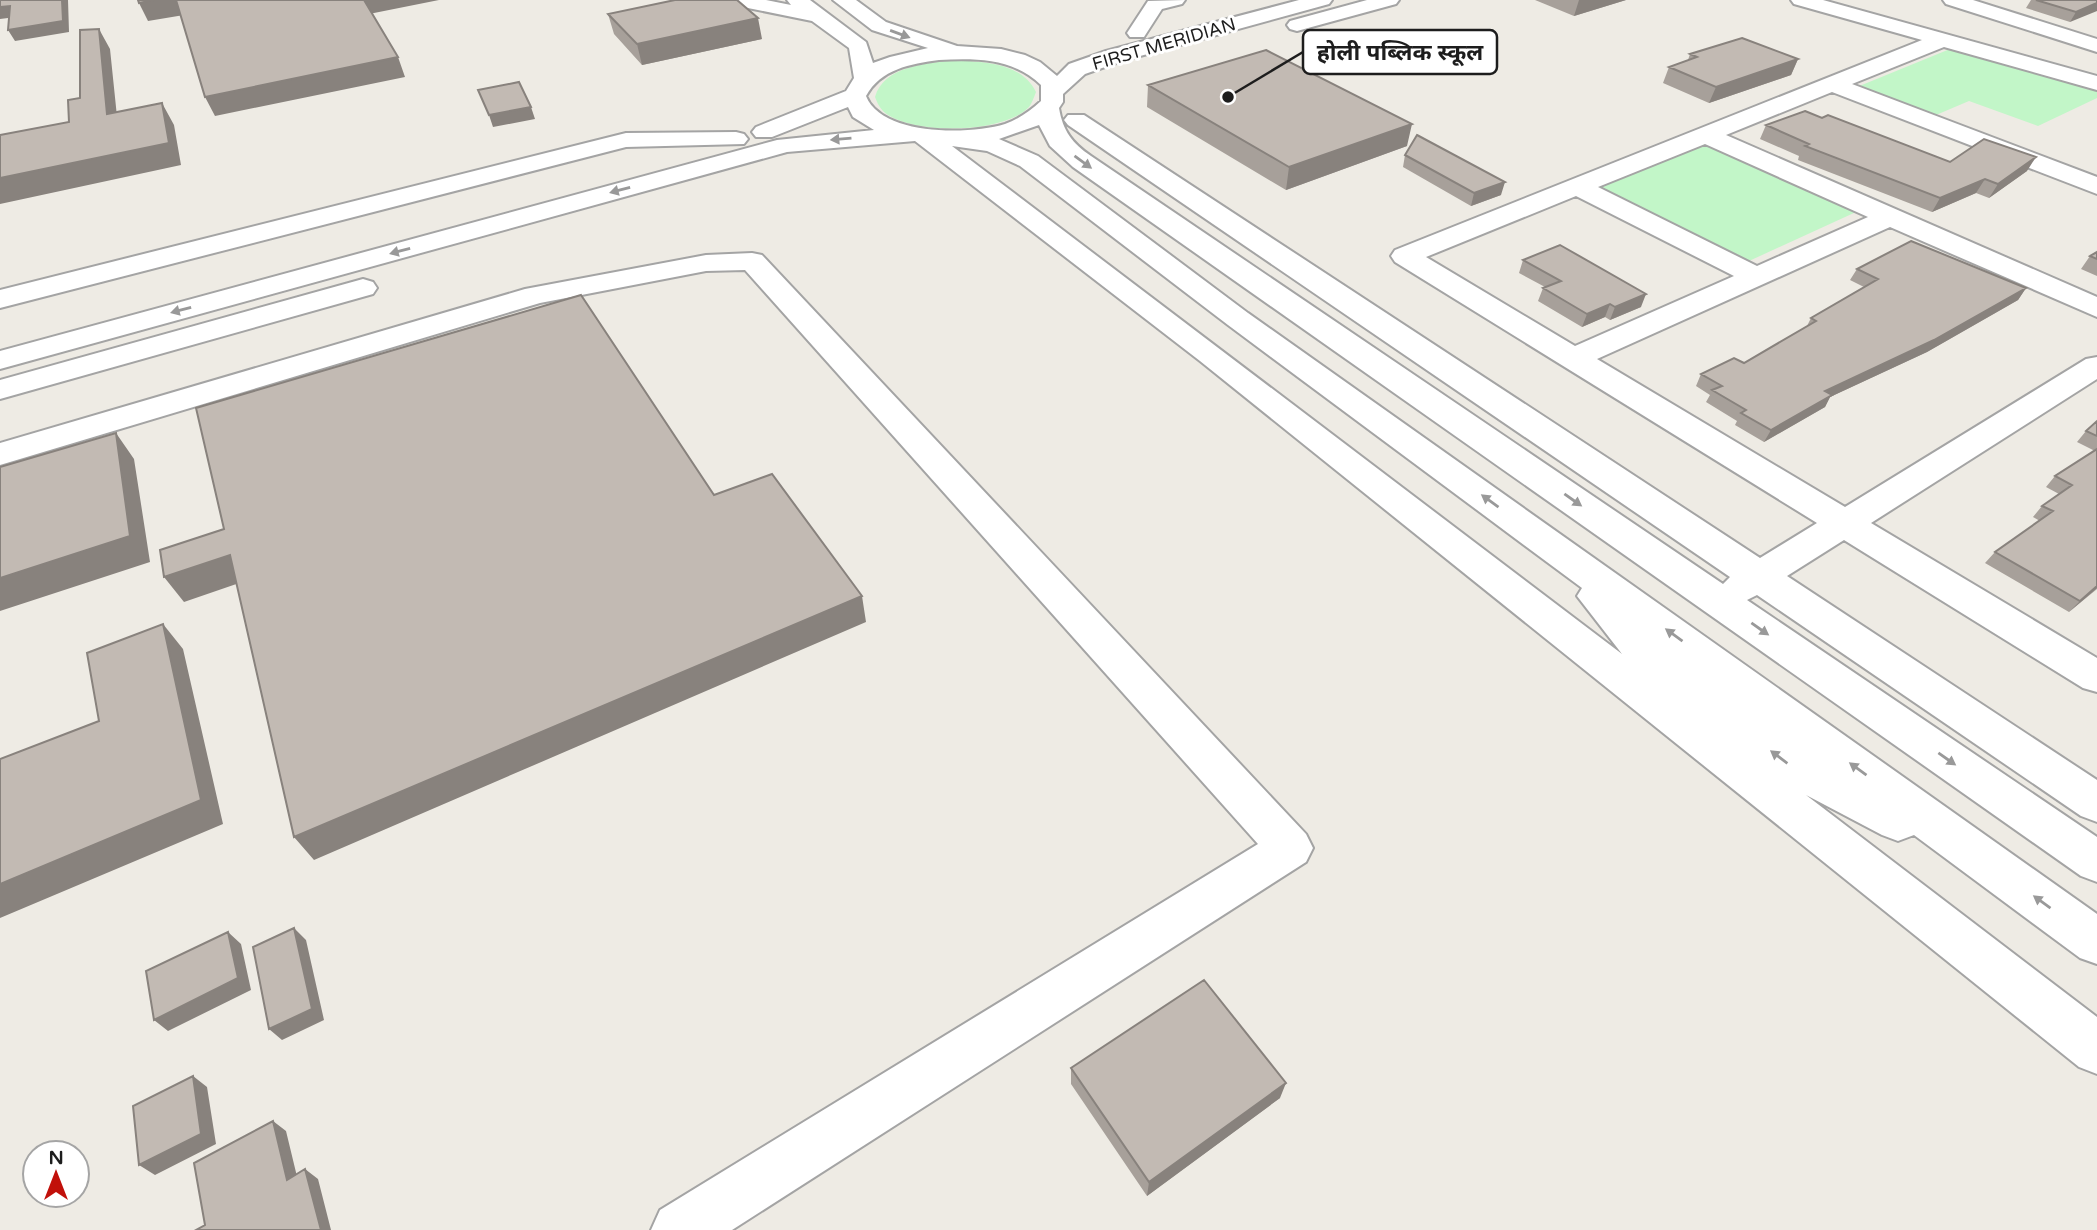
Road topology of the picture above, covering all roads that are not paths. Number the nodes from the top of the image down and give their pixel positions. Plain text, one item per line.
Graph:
1 (746, 0) edge
2 (797, 0) edge
3 (1175, 0) edge
4 (1261, 0) edge
5 (1322, 0) edge
6 (1389, 0) edge
7 (1801, 0) edge
8 (1954, 0) edge
9 (852, 3) edge
10 (819, 16) junction
11 (1137, 33) junction
12 (1192, 35) junction
13 (1942, 40) junction
14 (1083, 46) dead end
15 (2097, 46) edge
16 (1047, 50) dead end
17 (964, 52) junction
18 (993, 55) junction
19 (2097, 83) edge
20 (1832, 84) junction
21 (860, 87) junction
22 (1059, 106) junction
23 (921, 135) junction
24 (1704, 135) junction
25 (736, 149) junction
26 (1064, 185) junction
27 (2097, 186) edge
28 (1577, 187) junction
29 (1125, 191) junction
30 (1195, 200) junction
31 (1889, 217) junction
32 (1085, 259) junction
33 (1756, 276) junction
34 (170, 288) dead end
35 (0, 299) edge
36 (2097, 308) edge
37 (1573, 358) junction
38 (0, 360) edge
39 (2097, 366) edge
40 (0, 390) edge
41 (0, 454) edge
42 (1844, 523) junction
43 (1759, 577) junction
44 (1719, 601) junction
45 (2097, 677) edge
46 (2097, 803) edge
47 (2097, 862) edge
48 (2097, 942) edge
49 (2097, 1049) edge
50 (680, 1230) edge

1 - 10 street
2 - 10 street
3 - 11 street
4 - 11 street, FIRST MERIDIAN
5 - 12 street, FIRST MERIDIAN
6 - 12 street
7 - 13 street
8 - 15 street
9 -> 17 street
10 - 21 street
11 - 14 street, FIRST MERIDIAN
12 - 22 street, FIRST MERIDIAN
13 - 19 street
13 - 20 street
16 - 18 street
17 - 18 street
17 - 21 street
18 - 22 street
20 - 24 street
20 - 27 street
21 - 23 street
21 - 25 street
22 - 23 street, FIRST MERIDIAN
22 -> 29 street
22 - 30 street
23 -> 25 street
23 - 26 street
23 - 32 street
24 - 28 street
24 - 31 street
25 - 34 street
25 - 35 street
25 -> 38 street
25 - 40 street
26 - 32 street
48 -> 26 street
28 - 33 street
28 - 37 street
29 - 30 street
29 -> 44 street
30 - 43 street
31 - 33 street
31 - 36 street
32 - 49 street
33 - 37 street
37 - 42 street
39 - 42 street
41 - 50 street
42 - 43 street
42 - 45 street
43 - 44 street
43 - 46 street
44 -> 47 street

